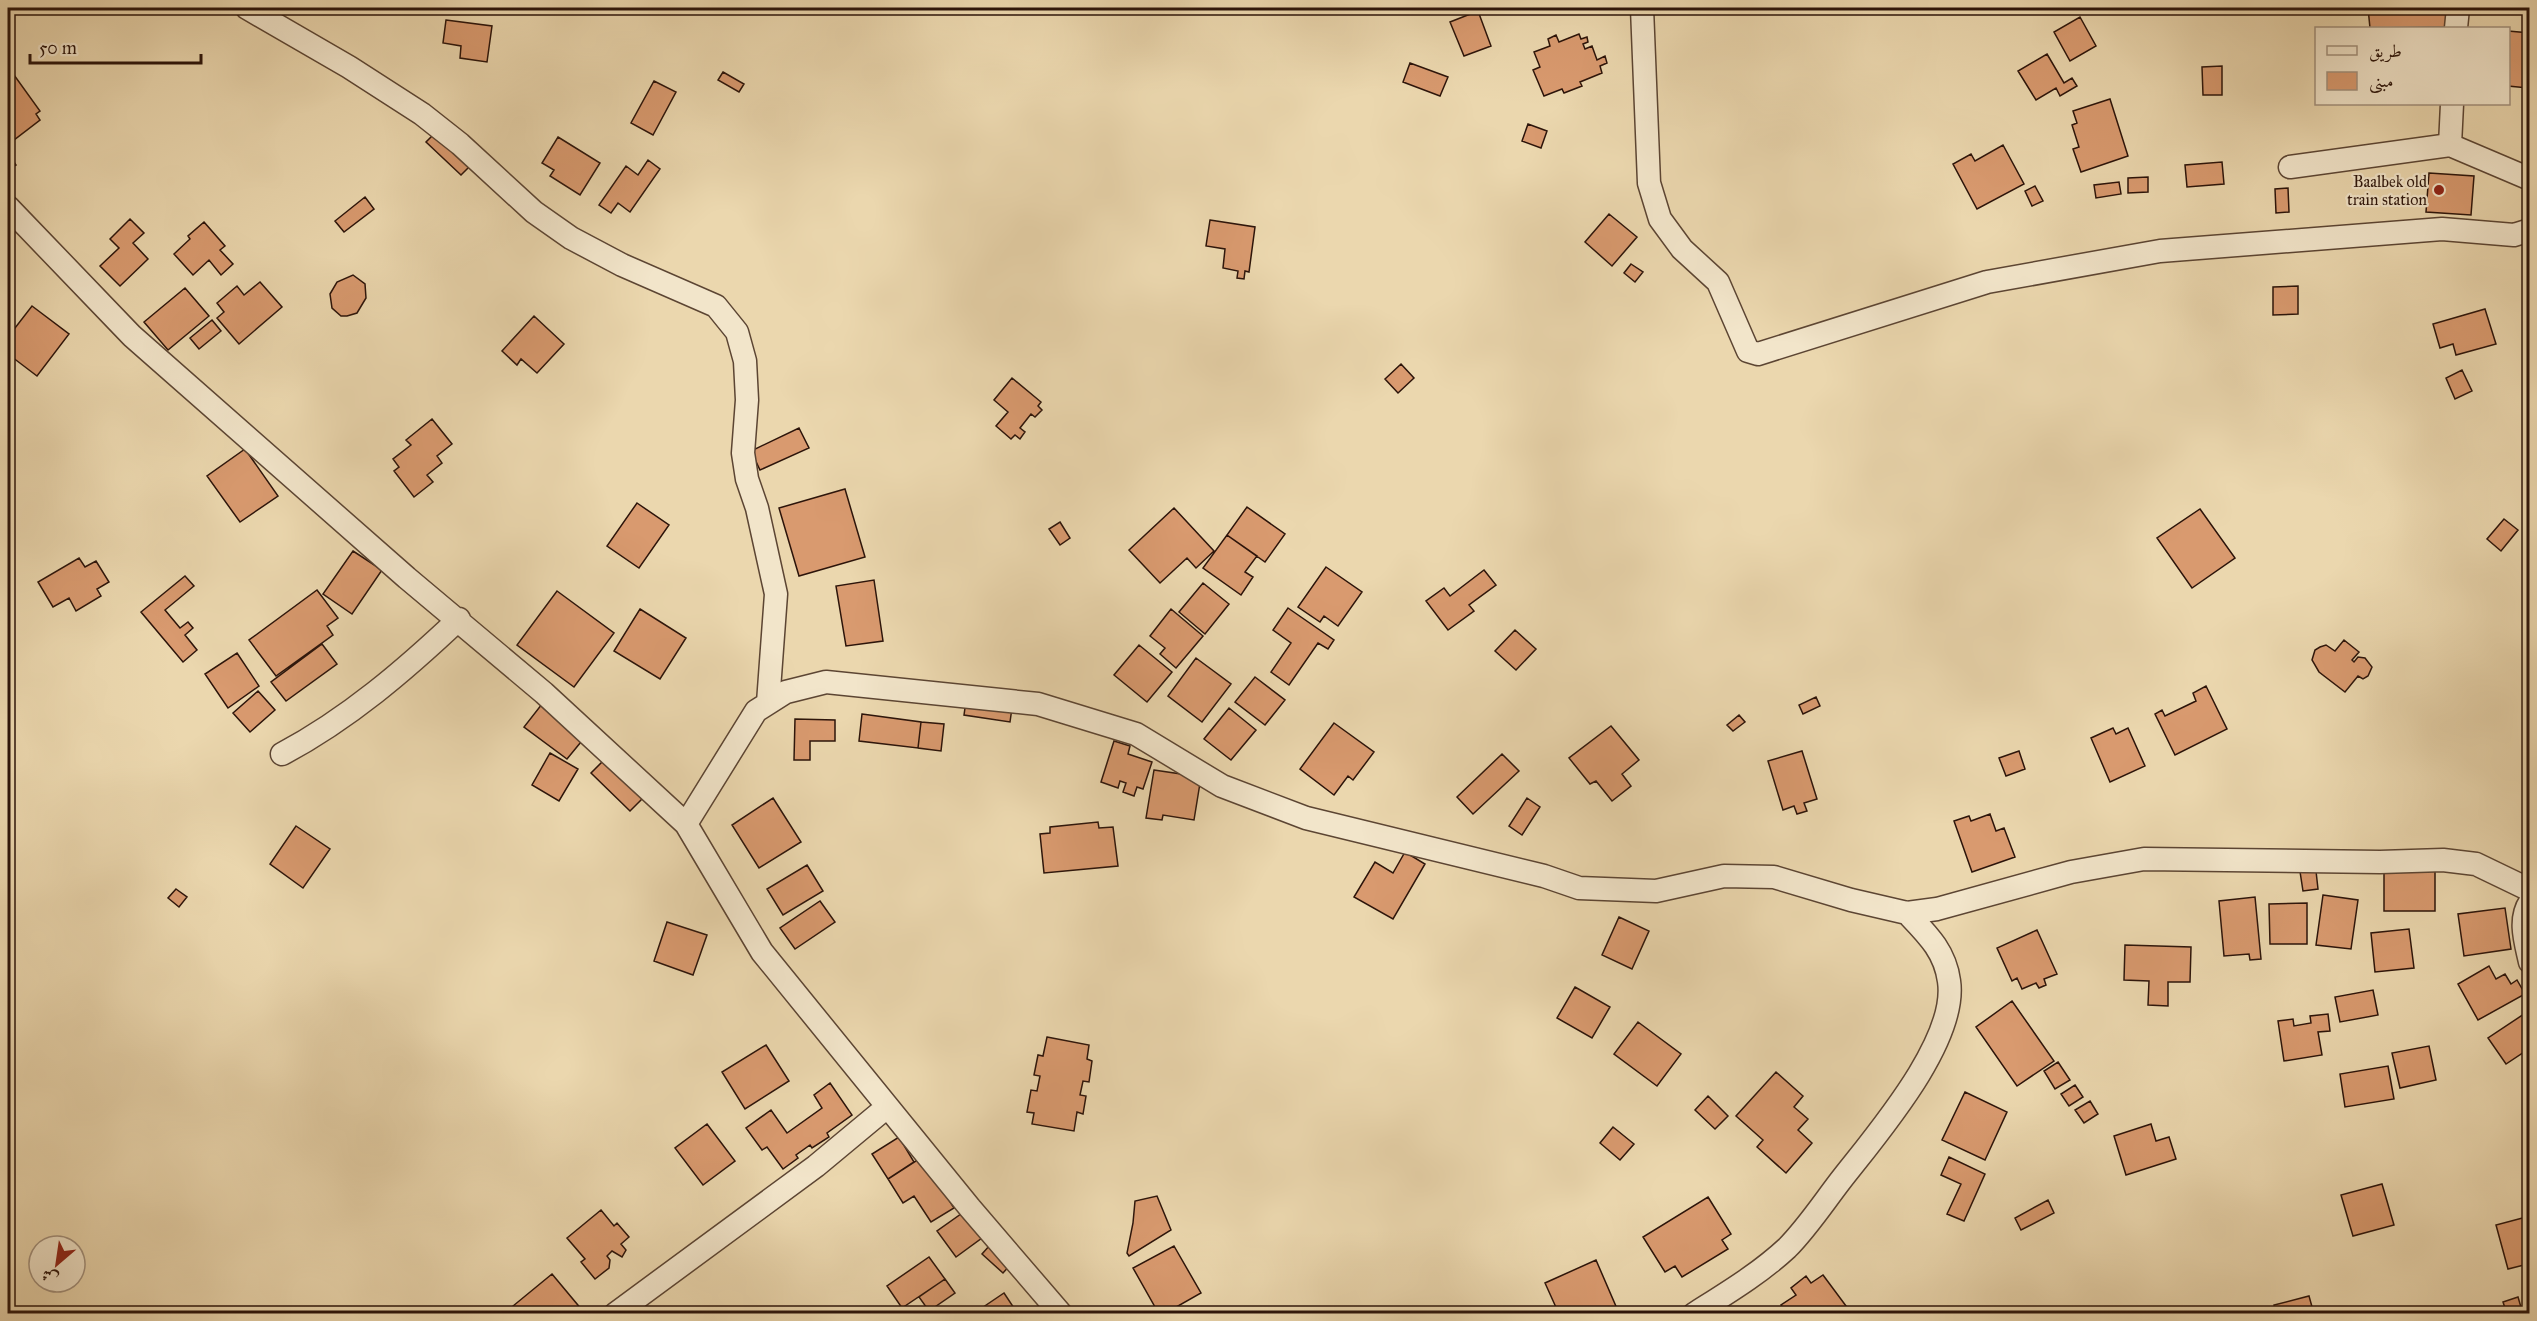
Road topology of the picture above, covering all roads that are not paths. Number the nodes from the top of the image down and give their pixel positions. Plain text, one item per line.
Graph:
1 (248, 8) edge
2 (1642, 8) edge
3 (2457, 8) edge
4 (2456, 27) edge
5 (2452, 105) edge
6 (2450, 145) junction
7 (2290, 166) dead end
8 (2529, 179) edge
9 (8, 207) edge
10 (2529, 230) edge
11 (459, 619) junction
12 (768, 703) junction
13 (282, 754) dead end
14 (686, 824) junction
15 (2529, 890) edge
16 (2529, 902) edge
17 (1907, 914) junction
18 (2529, 962) edge
19 (887, 1107) junction
20 (615, 1314) edge
21 (1061, 1314) edge
22 (1694, 1314) edge

1 - 12 street
2 - 10 street
3 - 4 street
5 - 6 street
6 - 7 street
6 - 8 street
9 - 11 street
11 - 13 street
11 - 14 street
12 - 14 street
12 - 17 street
14 - 19 street
15 - 17 street
16 - 18 street
17 - 22 street
19 - 20 street
19 - 21 street

